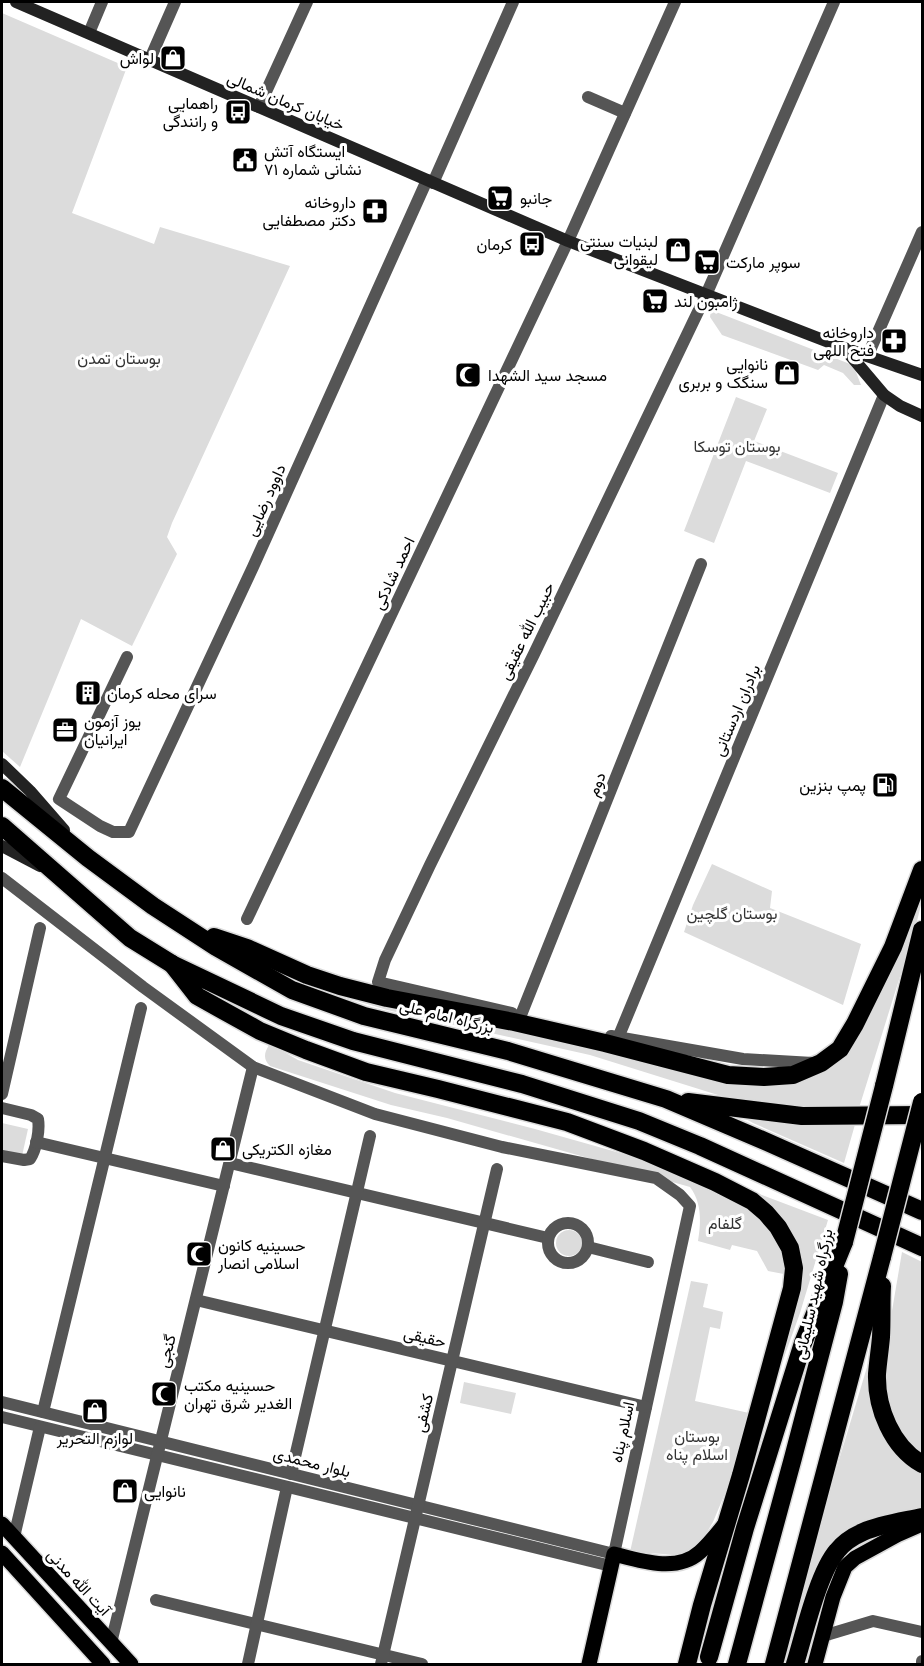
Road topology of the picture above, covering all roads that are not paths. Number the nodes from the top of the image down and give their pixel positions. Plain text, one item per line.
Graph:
1 (16, 2) edge
2 (102, 2) edge
3 (175, 2) edge
4 (307, 2) edge
5 (513, 2) edge
6 (675, 2) edge
7 (834, 2) edge
8 (89, 33) junction
9 (150, 59) junction
10 (588, 97) dead end
11 (259, 107) junction
12 (625, 113) junction
13 (430, 181) junction
14 (922, 232) edge
15 (568, 241) junction
16 (706, 295) junction
17 (844, 348) junction
18 (868, 356) junction
19 (922, 375) edge
20 (884, 395) junction
21 (922, 416) edge
22 (701, 564) dead end
23 (127, 657) dead end
24 (2, 764) edge
25 (2, 788) edge
26 (2, 826) edge
27 (2, 846) edge
28 (88, 858) junction
29 (922, 870) edge
30 (57, 875) junction
31 (2, 878) edge
32 (247, 919) dead end
33 (40, 928) dead end
34 (191, 930) junction
35 (922, 930) edge
36 (172, 964) junction
37 (141, 1008) dead end
38 (521, 1015) junction
39 (618, 1038) junction
40 (821, 1063) junction
41 (253, 1067) junction
42 (2, 1094) edge
43 (666, 1100) junction
44 (922, 1102) edge
45 (2, 1108) edge
46 (922, 1115) edge
47 (370, 1136) dead end
48 (36, 1142) junction
49 (2, 1156) edge
50 (104, 1158) junction
51 (230, 1163) junction
52 (497, 1169) dead end
53 (224, 1186) junction
54 (357, 1193) junction
55 (922, 1211) edge
56 (484, 1223) junction
57 (548, 1238) junction
58 (844, 1242) junction
59 (588, 1247) junction
60 (922, 1247) edge
61 (882, 1257) junction
62 (648, 1262) dead end
63 (196, 1300) junction
64 (324, 1331) junction
65 (803, 1343) junction
66 (452, 1361) junction
67 (2, 1402) edge
68 (646, 1407) junction
69 (43, 1412) junction
70 (2, 1417) edge
71 (40, 1426) junction
72 (161, 1442) junction
73 (158, 1455) junction
74 (922, 1464) edge
75 (291, 1474) junction
76 (741, 1475) junction
77 (287, 1487) junction
78 (417, 1512) junction
79 (922, 1517) edge
80 (2, 1524) edge
81 (725, 1524) junction
82 (922, 1524) edge
83 (14, 1537) junction
84 (2, 1553) edge
85 (613, 1560) junction
86 (156, 1600) dead end
87 (257, 1624) junction
88 (922, 1632) edge
89 (823, 1636) junction
90 (111, 1643) junction
91 (382, 1660) edge
92 (708, 1661) edge
93 (103, 1665) edge
94 (131, 1665) edge
95 (248, 1665) edge
96 (422, 1665) edge
97 (589, 1665) edge
98 (687, 1665) edge
99 (737, 1665) edge
100 (774, 1665) edge
101 (795, 1665) edge
102 (815, 1665) edge

1 - 8 main road, خیابان کرمان شمالی
2 - 8 street
3 - 9 street
4 - 11 street
5 - 13 street, داوود رضایی
6 - 12 street, احمد شادکی
7 - 16 street, حبیب الله عقیقی
8 - 9 main road, خیابان کرمان شمالی
9 - 11 main road, خیابان کرمان شمالی
10 - 12 street
11 - 13 main road, خیابان کرمان شمالی
12 - 15 street, احمد شادکی
13 - 15 main road, خیابان کرمان شمالی
13 - 23 street, داوود رضایی
14 - 18 street
15 - 16 main road, خیابان کرمان شمالی
15 - 32 street, احمد شادکی
16 - 17 main road, خیابان کرمان شمالی
16 - 38 street, حبیب الله عقیقی
17 - 18 main road, خیابان کرمان شمالی
17 - 20 main road
18 - 19 main road, خیابان کرمان شمالی
20 - 21 main road
20 - 39 street, برادران اردستانی
22 - 38 street, دوم
24 - 28 main road
25 - 28 highway, بزرگراه امام علی
26 - 30 highway
27 - 30 main road
28 - 34 highway, بزرگراه امام علی
29 - 40 highway
30 - 36 highway
31 - 41 street
33 - 42 street
34 - 40 highway
34 - 43 highway, بزرگراه امام علی
35 - 58 highway, بزرگراه شهید سلیمانی, bridge
36 - 60 highway
36 - 76 highway
37 - 50 street
38 - 39 street
39 - 40 street
41 - 51 street, گنجی
41 - 68 street, اسلام پناه
43 - 46 highway
43 - 55 highway, بزرگراه امام علی
44 - 61 highway, bridge
45 - 48 street
47 - 54 street
48 - 49 street
48 - 50 street
50 - 53 street
50 - 69 street
51 - 53 street, گنجی
51 - 54 street
52 - 56 street, کشفی
53 - 63 street, گنجی
54 - 56 street
54 - 64 street
56 - 57 street
56 - 66 street, کشفی
57 - 59 street
57 - 59 street
58 - 65 highway
58 - 99 highway, بزرگراه شهید سلیمانی
59 - 62 street
61 - 74 highway
61 - 100 highway
63 - 64 street, حقیقی
63 - 72 street, گنجی
64 - 66 street, حقیقی
64 - 75 street
65 - 76 highway
65 - 92 highway
66 - 68 street, حقیقی
66 - 78 street, کشفی
67 - 69 street, بلوار محمدی
68 - 85 street, اسلام پناه
69 - 72 street, بلوار محمدی
70 - 71 street, بلوار محمدی
71 - 73 street, بلوار محمدی
71 - 83 street
72 - 73 street, گنجی
72 - 75 street, بلوار محمدی
73 - 77 street, بلوار محمدی
73 - 90 street, گنجی
75 - 78 street, بلوار محمدی
76 - 81 highway
77 - 78 street, بلوار محمدی
77 - 87 street
78 - 85 street, بلوار محمدی
78 - 91 street, کشفی
79 - 101 highway
80 - 83 main road, آیت الله مدنی
81 - 85 main road
81 - 98 highway
82 - 89 main road
83 - 90 main road, آیت الله مدنی
84 - 93 main road
85 - 97 main road, اسلام پناه
86 - 87 street
87 - 91 street
87 - 95 street
88 - 89 street
89 - 102 main road
90 - 93 main road
90 - 94 main road, آیت الله مدنی
91 - 96 street

